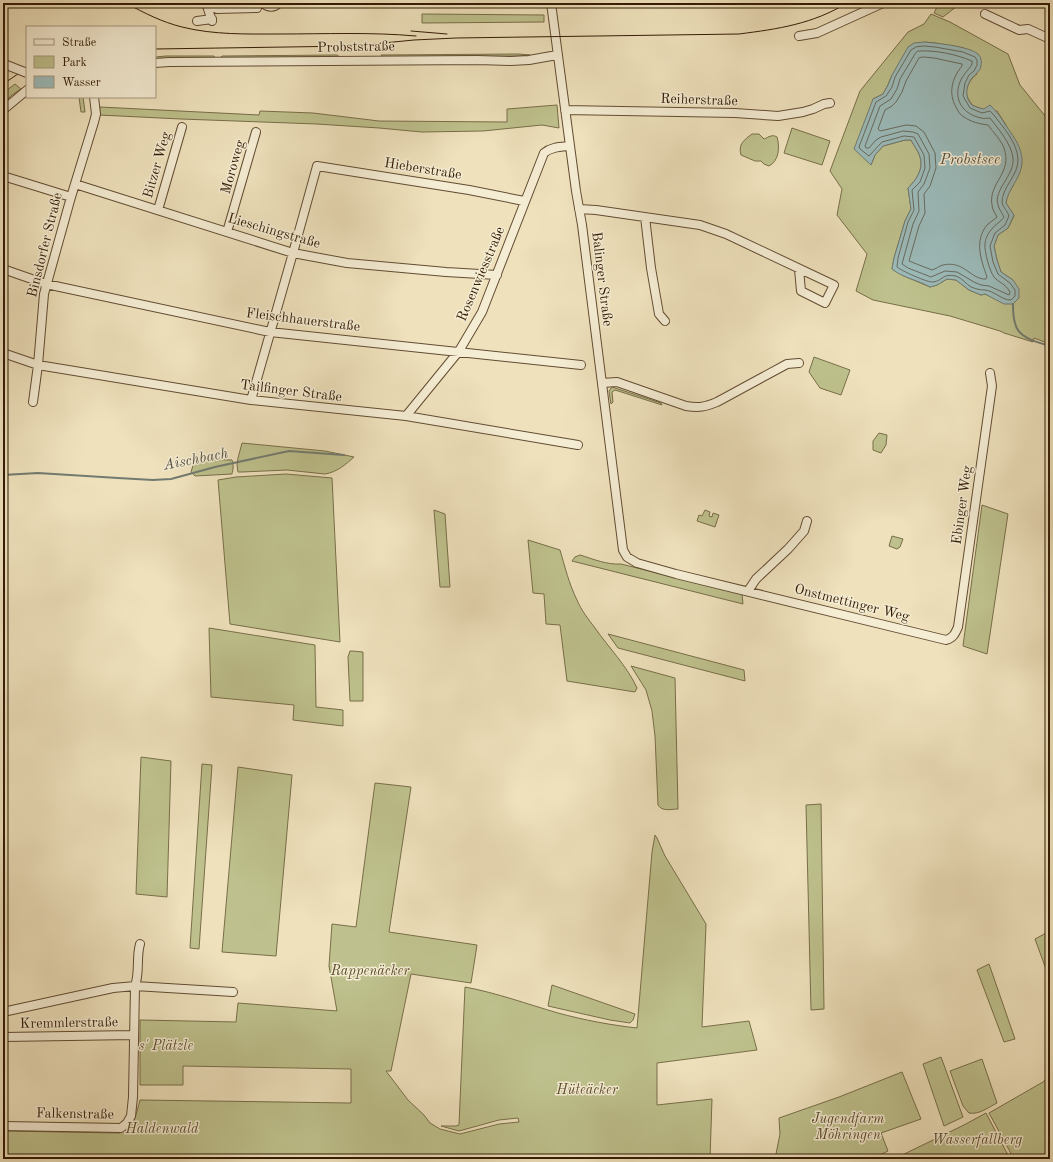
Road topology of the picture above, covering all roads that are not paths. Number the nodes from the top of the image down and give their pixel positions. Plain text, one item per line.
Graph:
1 (206, 3) edge
2 (279, 3) edge
3 (551, 3) edge
4 (883, 3) edge
5 (260, 5) edge
6 (985, 14) dead end
7 (212, 16) junction
8 (197, 21) dead end
9 (799, 36) dead end
10 (1050, 40) edge
11 (557, 55) junction
12 (156, 63) edge
13 (3, 64) edge
14 (26, 72) edge
15 (26, 91) edge
16 (94, 98) edge
17 (830, 103) dead end
18 (3, 110) edge
19 (565, 110) junction
20 (182, 127) dead end
21 (256, 132) dead end
22 (570, 146) junction
23 (3, 176) edge
24 (75, 184) junction
25 (70, 197) junction
26 (524, 201) junction
27 (579, 209) junction
28 (158, 210) junction
29 (645, 217) junction
30 (228, 232) junction
31 (293, 253) junction
32 (3, 269) edge
33 (799, 269) junction
34 (497, 275) junction
35 (46, 284) junction
36 (665, 321) dead end
37 (270, 332) junction
38 (460, 351) junction
39 (3, 353) edge
40 (799, 363) dead end
41 (38, 365) junction
42 (581, 365) dead end
43 (990, 373) dead end
44 (602, 383) junction
45 (251, 400) junction
46 (33, 402) dead end
47 (406, 416) junction
48 (578, 446) dead end
49 (807, 521) dead end
50 (627, 557) joint
51 (748, 591) junction
52 (951, 639) joint
53 (140, 944) dead end
54 (135, 986) junction
55 (233, 992) dead end
56 (3, 1012) edge
57 (134, 1035) junction
58 (4, 1037) dead end
59 (3, 1126) edge

1 - 7 street
2 - 5 street
3 - 11 street, Balinger Straße
4 - 9 street
5 - 7 street
6 - 10 street
7 - 8 street
11 - 12 street, Probststraße
11 - 19 street, Balinger Straße
13 - 14 street, bridge
15 - 18 street
16 - 24 street, Binsdorfer Straße
17 - 19 street, Reiherstraße
19 - 22 street, Balinger Straße
20 - 28 street, Bitzer Weg
21 - 30 street, Moroweg
22 - 26 street, Rosenwiesstraße
22 - 27 street, Balinger Straße
23 - 25 street
24 - 25 street, Binsdorfer Straße
24 - 28 street, Lieschingstraße
25 - 35 street, Binsdorfer Straße
26 - 31 street, Hieberstraße
26 - 34 street, Rosenwiesstraße
27 - 29 street
27 - 44 street, Balinger Straße
28 - 30 street, Lieschingstraße
29 - 33 street
29 - 36 street
30 - 31 street, Lieschingstraße
31 - 34 street, Lieschingstraße
31 - 37 street
32 - 35 street, Fleischhauerstraße
33 - 33 street
34 - 38 street, Rosenwiesstraße
35 - 37 street, Fleischhauerstraße
35 - 41 street, Binsdorfer Straße
37 - 38 street, Fleischhauerstraße
37 - 45 street
38 - 42 street, Fleischhauerstraße
38 - 47 street, Rosenwiesstraße
39 - 41 street, Tailfinger Straße
40 - 44 street
41 - 45 street, Tailfinger Straße
41 - 46 street, Binsdorfer Straße
43 - 52 street, Ebinger Weg
44 - 50 street, Balinger Straße
45 - 47 street, Tailfinger Straße
47 - 48 street, Tailfinger Straße
49 - 51 street
50 - 51 street, Onstmettinger Weg
51 - 52 street, Onstmettinger Weg
53 - 54 street
54 - 55 street, Kremmlerstraße
54 - 56 street, Kremmlerstraße
54 - 57 street, Kremmlerstraße
57 - 58 street, Kremmlerstraße
57 - 59 street, Falkenstraße

